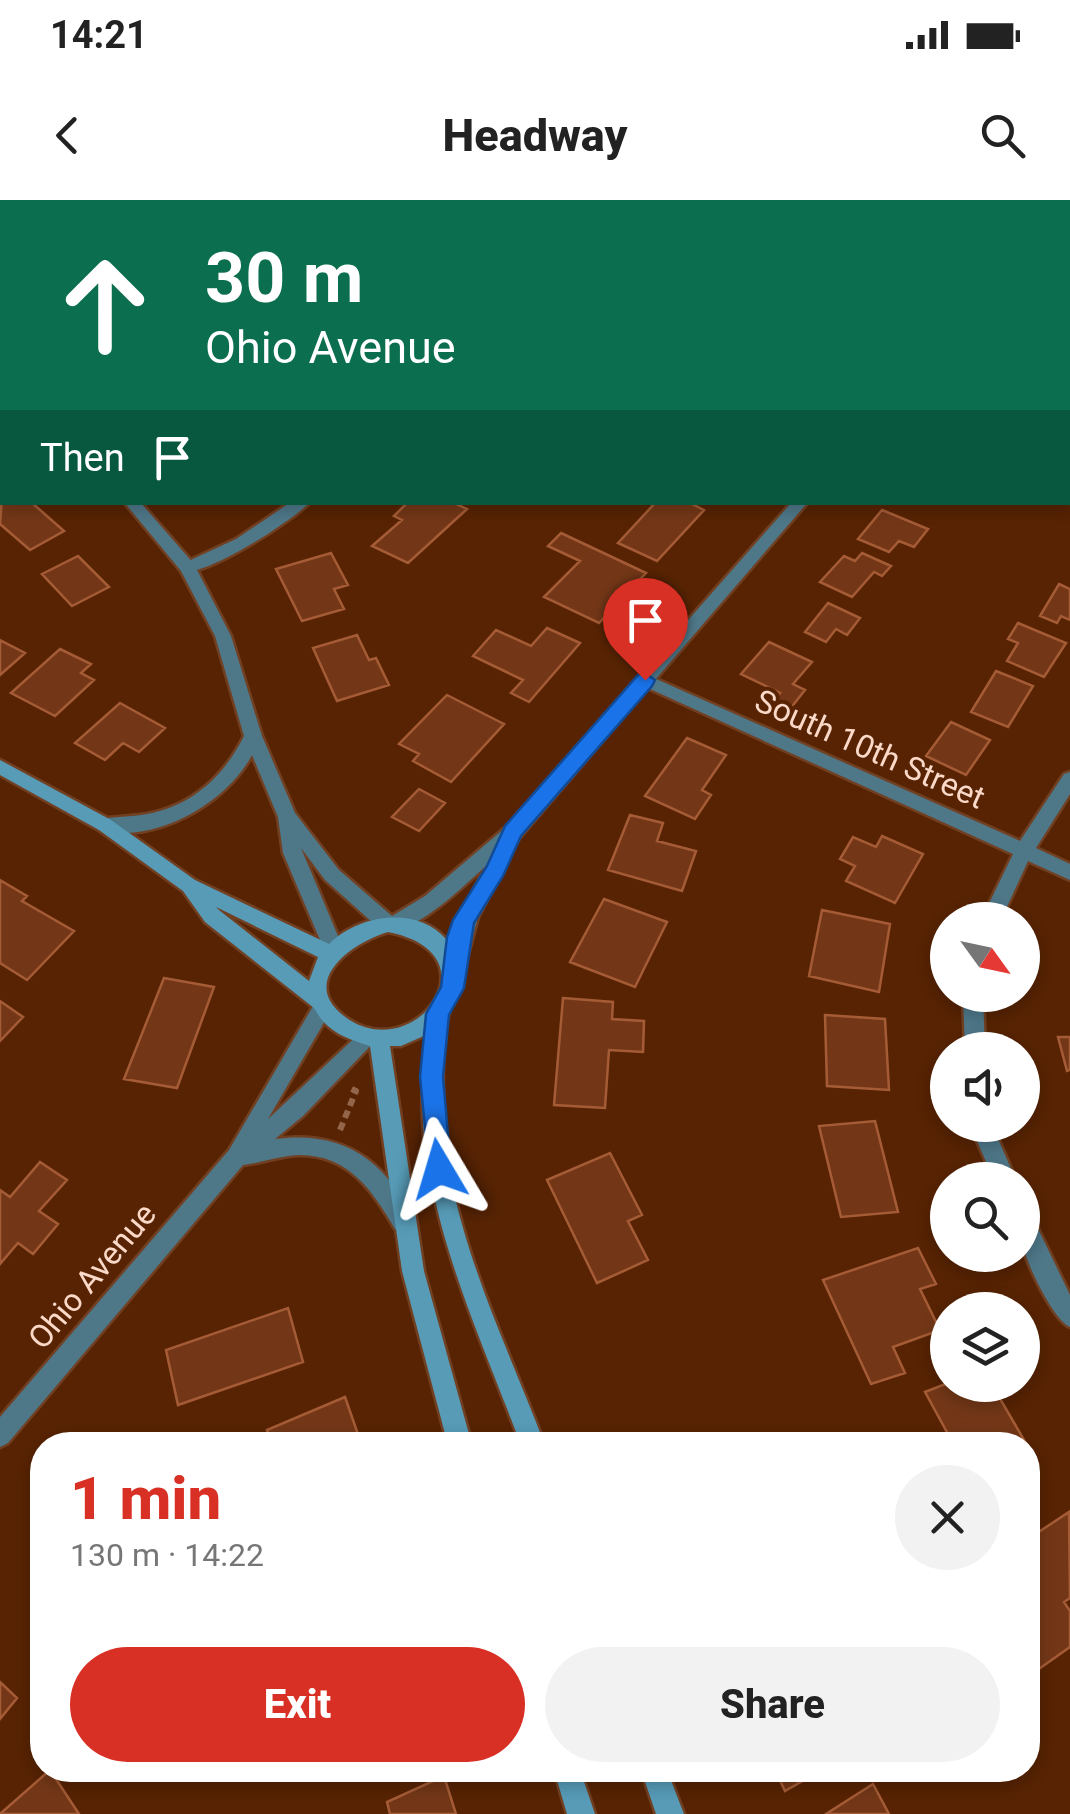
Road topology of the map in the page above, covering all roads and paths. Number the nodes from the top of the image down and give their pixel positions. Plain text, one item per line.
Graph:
1 (134, 505) edge
2 (299, 505) edge
3 (798, 505) edge
4 (188, 568) junction
5 (645, 680) junction
6 (253, 736) junction
7 (0, 767) edge
8 (1070, 779) edge
9 (287, 817) junction
10 (105, 825) junction
11 (512, 832) junction
12 (1024, 851) junction
13 (1070, 872) edge
14 (188, 885) junction
15 (1000, 902) edge
16 (392, 924) junction
17 (331, 951) junction
18 (453, 973) junction
19 (322, 1005) junction
20 (438, 1014) junction
21 (374, 1038) junction
22 (339, 1082) dead end
23 (338, 1136) dead end
24 (233, 1160) junction
25 (403, 1222) junction
26 (1040, 1259) edge
27 (1070, 1316) edge
28 (456, 1432) edge
29 (528, 1432) edge
30 (0, 1435) edge
31 (570, 1782) edge
32 (658, 1782) edge
33 (581, 1814) edge
34 (670, 1814) edge

1 - 4 street
2 - 4 street
3 - 5 street
4 - 6 street
5 - 11 street
5 - 12 street, South 10th Street
6 - 9 street
6 - 10 street
7 - 10 main road
8 - 12 street
9 - 16 street
9 - 17 street
10 - 14 main road
11 - 16 street
11 - 18 street
12 - 13 street, South 10th Street
12 - 15 street
14 - 17 main road
14 - 19 main road
16 - 17 main road
16 - 18 main road
17 - 19 main road
18 - 20 main road
19 - 21 main road
19 - 24 street, Ohio Avenue
20 - 21 main road
20 - 29 main road
21 - 24 street, Ohio Avenue
21 - 25 main road
22 - 23 path
24 - 25 street
24 - 30 street, Ohio Avenue
25 - 28 main road
26 - 27 street
31 - 33 main road
32 - 34 main road

